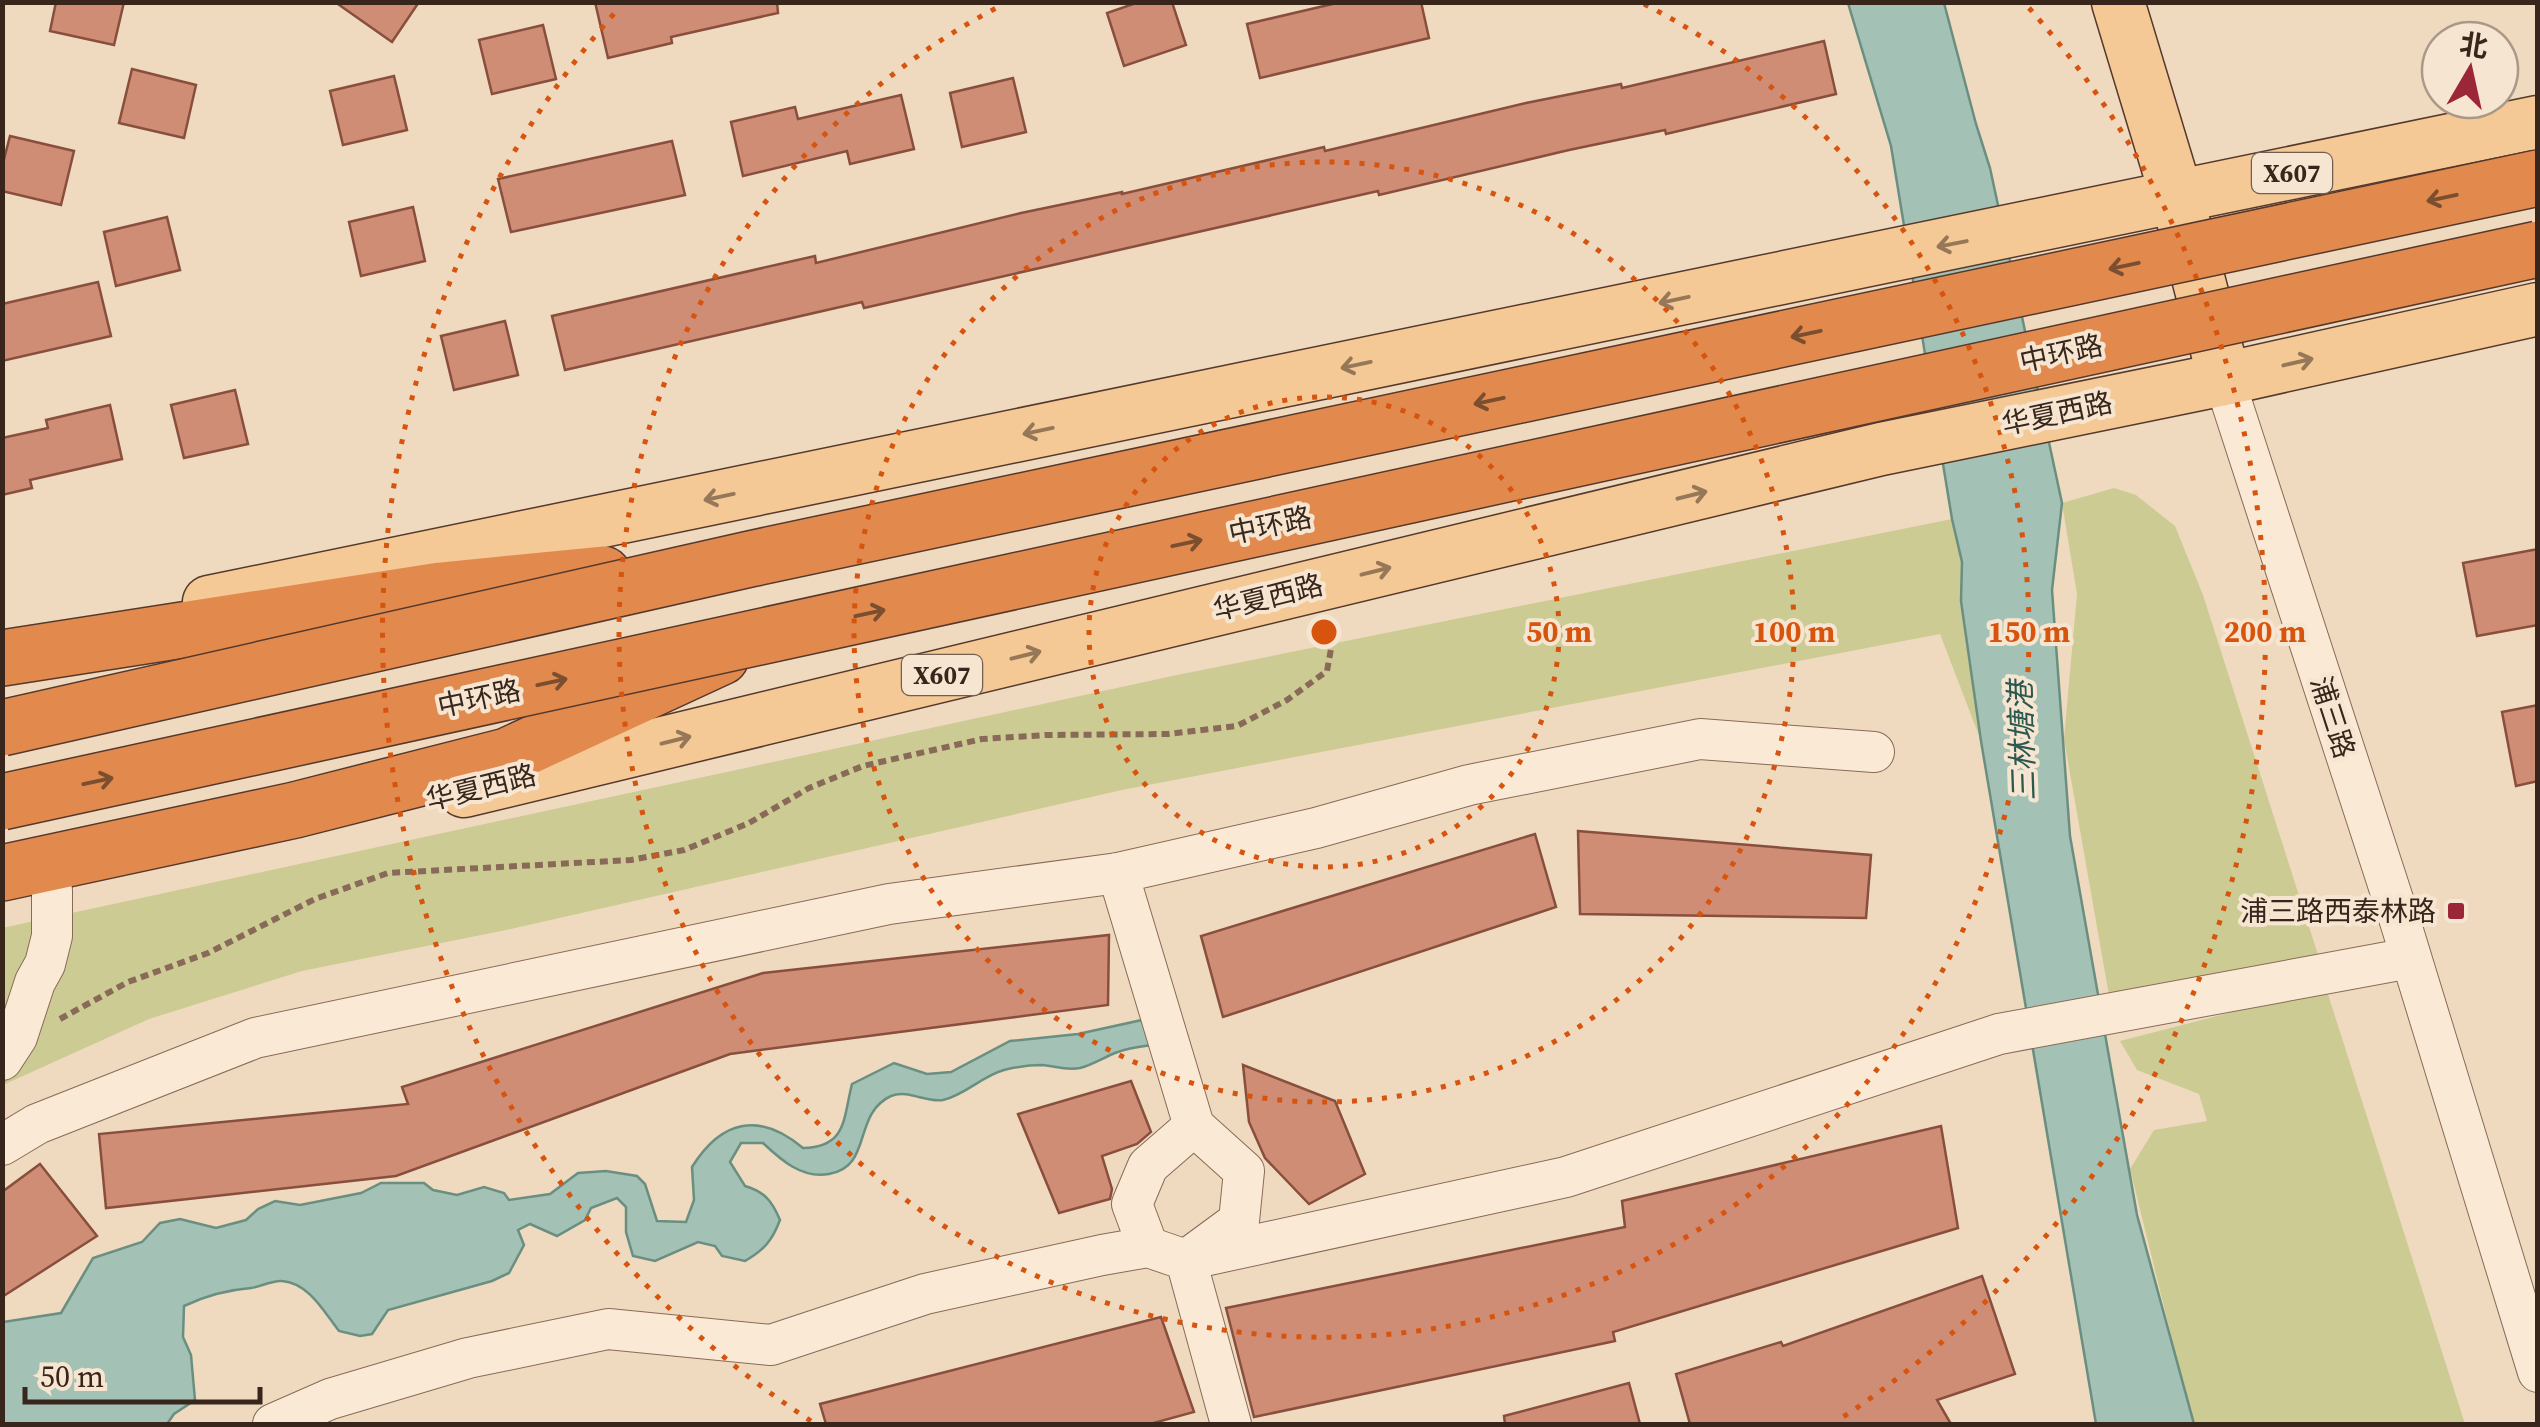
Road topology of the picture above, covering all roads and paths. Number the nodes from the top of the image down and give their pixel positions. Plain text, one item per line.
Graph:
1 (2118, 2) edge
2 (2538, 122) edge
3 (2538, 178) edge
4 (2176, 197) junction
5 (2538, 249) edge
6 (2538, 309) edge
7 (2224, 379) junction
8 (750, 559) junction
9 (769, 634) junction
10 (1332, 638) dead end
11 (2, 646) edge
12 (2, 658) edge
13 (2, 728) edge
14 (1874, 752) dead end
15 (2, 802) edge
16 (1118, 873) junction
17 (19, 888) edge
18 (2410, 958) junction
19 (21, 1023) junction
20 (2, 1060) edge
21 (1194, 1126) junction
22 (2, 1146) edge
23 (1148, 1247) junction
24 (1186, 1260) junction
25 (2538, 1372) edge
26 (274, 1424) edge
27 (1231, 1424) edge

1 - 4 main road, 浦三路
2 - 4 main road, X607
3 -> 8 highway, bridge
4 - 7 main road, 浦三路
4 -> 11 main road, X607
9 -> 5 highway, 中环路, bridge
7 -> 6 main road, 华夏西路 / X607
17 -> 7 main road, 华夏西路 / X607
7 - 18 street, 浦三路
8 - 12 highway, bridge
8 - 13 highway, bridge
15 -> 9 highway, 中环路, bridge
9 - 17 highway, bridge
10 - 19 path
14 - 16 street
16 - 21 street
16 - 22 street
17 - 19 street
18 - 24 street
18 - 25 street, 浦三路
19 - 20 street
21 - 23 street
21 - 24 street
23 - 24 street
23 - 26 street
24 - 27 street

